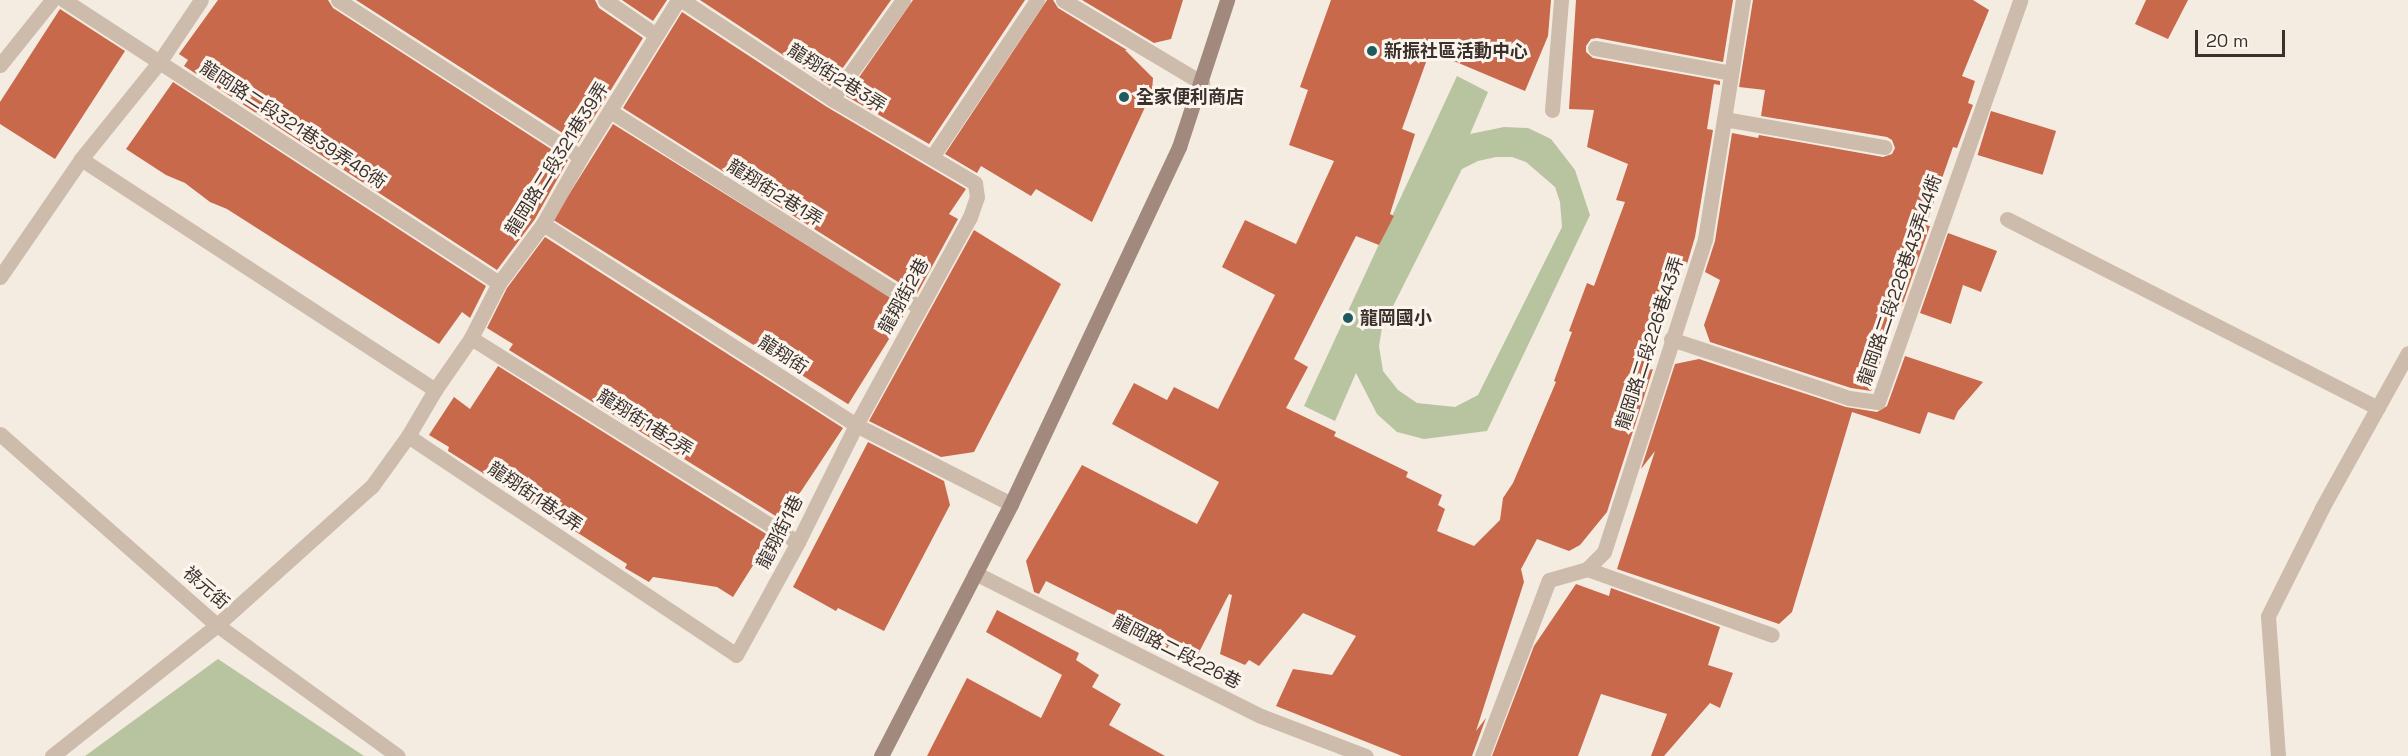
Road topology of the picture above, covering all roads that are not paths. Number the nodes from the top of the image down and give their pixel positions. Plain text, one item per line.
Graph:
1 (52, 0) edge
2 (64, 0) edge
3 (201, 0) edge
4 (338, 0) edge
5 (605, 0) edge
6 (678, 0) edge
7 (682, 0) edge
8 (903, 0) edge
9 (1037, 0) edge
10 (1063, 0) edge
11 (1227, 0) edge
12 (1561, 0) edge
13 (1743, 0) edge
14 (2020, 0) edge
15 (656, 35) junction
16 (1594, 48) dead end
17 (160, 61) junction
18 (0, 65) edge
19 (1731, 73) junction
20 (1202, 83) junction
21 (832, 99) junction
22 (1552, 110) dead end
23 (610, 111) junction
24 (1724, 119) junction
25 (1885, 147) dead end
26 (581, 157) junction
27 (932, 157) junction
28 (81, 159) junction
29 (975, 183) joint
30 (2007, 219) dead end
31 (543, 224) junction
32 (0, 277) edge
33 (499, 283) junction
34 (919, 307) junction
35 (471, 338) junction
36 (1671, 339) junction
37 (2408, 353) edge
38 (435, 390) junction
39 (2378, 408) junction
40 (856, 425) junction
41 (0, 434) edge
42 (408, 436) junction
43 (1011, 504) junction
44 (798, 542) junction
45 (1587, 569) junction
46 (975, 573) junction
47 (217, 625) junction
48 (1772, 635) dead end
49 (736, 655) joint
50 (52, 756) edge
51 (398, 756) edge
52 (881, 756) edge
53 (1366, 756) edge
54 (1482, 756) edge
55 (2278, 756) edge

1 - 18 street
2 - 17 street, 龍岡路二段321巷39弄46衖
3 - 17 street
4 - 26 street
5 - 15 street
6 - 15 street, 龍岡路二段321巷39弄
7 - 21 street, 龍翔街2巷3弄
8 - 21 street
9 - 27 street
10 - 20 street
11 - 20 main road
12 - 22 street
13 - 19 street, 龍岡路二段226巷43弄
14 - 36 street, 龍岡路二段226巷43弄44衖
15 - 23 street, 龍岡路二段321巷39弄
16 - 19 street
17 - 28 street
17 - 33 street, 龍岡路二段321巷39弄46衖
19 - 24 street, 龍岡路二段226巷43弄
20 - 43 main road
21 - 27 street, 龍翔街2巷3弄
23 - 26 street, 龍岡路二段321巷39弄
23 - 34 street, 龍翔街2巷1弄
24 - 25 street
24 - 36 street, 龍岡路二段226巷43弄
26 - 31 street, 龍岡路二段321巷39弄
27 - 29 street, 龍翔街2巷3弄
28 - 32 street
28 - 38 street
29 - 34 street, 龍翔街2巷
30 - 39 street
31 - 33 street, 龍岡路二段321巷39弄
31 - 40 street, 龍翔街
33 - 35 street, 龍岡路二段321巷39弄
34 - 40 street, 龍翔街2巷
35 - 38 street
35 - 44 street, 龍翔街1巷2弄
36 - 45 street, 龍岡路二段226巷43弄
37 - 39 street
38 - 42 street
39 - 55 street
40 - 43 street, 龍翔街
40 - 44 street, 龍翔街1巷
41 - 47 street, 祿元街
42 - 47 street
42 - 49 street, 龍翔街1巷4弄
43 - 46 main road
44 - 49 street, 龍翔街1巷
45 - 48 street
45 - 54 street
46 - 52 main road
46 - 53 street, 龍岡路二段226巷
47 - 50 street
47 - 51 street, 祿元街

